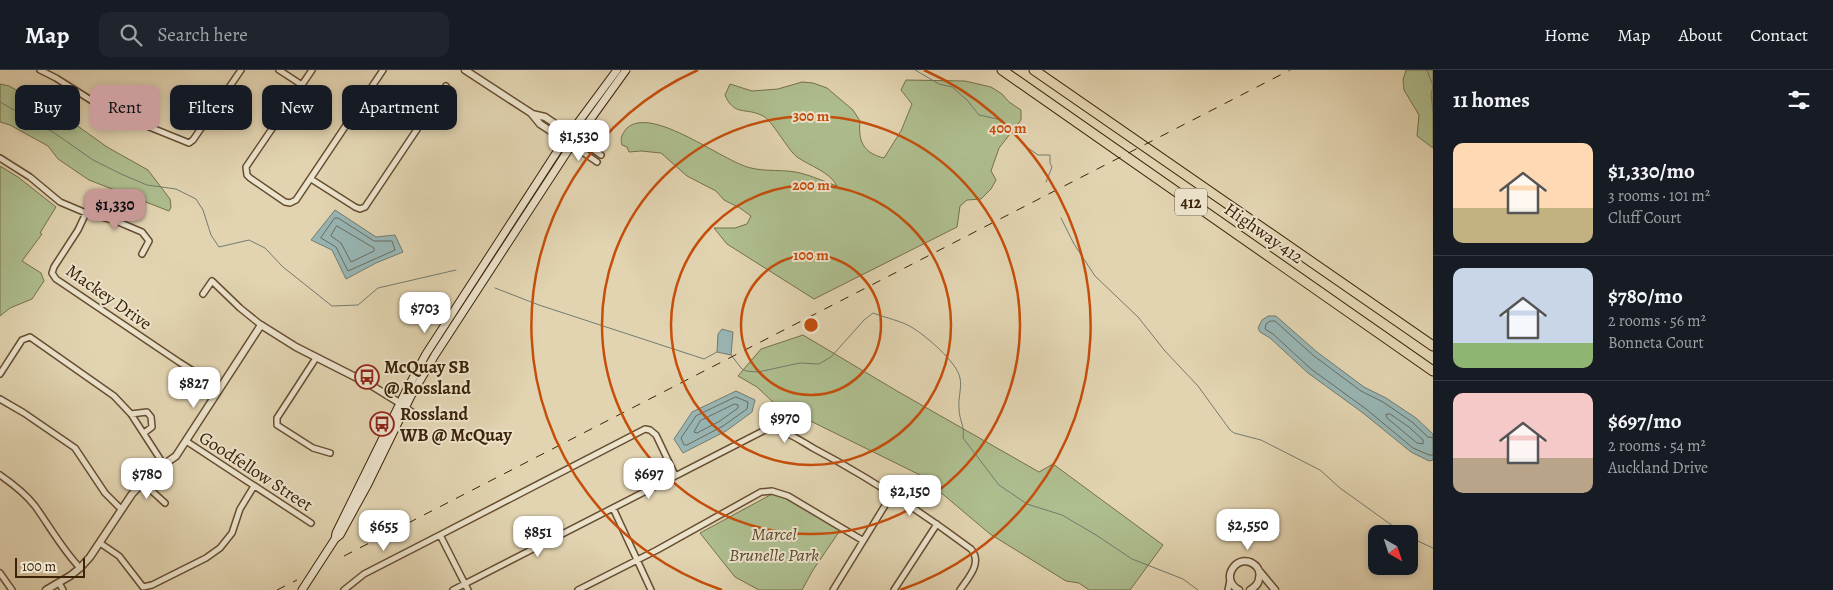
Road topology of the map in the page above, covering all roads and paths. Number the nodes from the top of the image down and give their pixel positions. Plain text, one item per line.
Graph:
1 (40, 70) edge
2 (240, 70) edge
3 (279, 70) edge
4 (312, 70) edge
5 (383, 70) edge
6 (465, 70) edge
7 (616, 70) edge
8 (626, 70) edge
9 (1002, 70) edge
10 (1034, 70) edge
11 (302, 85) joint
12 (531, 113) junction
13 (271, 130) edge
14 (417, 130) edge
15 (569, 134) junction
16 (576, 138) junction
17 (564, 140) junction
18 (572, 145) junction
19 (601, 155) dead end
20 (0, 158) edge
21 (596, 162) dead end
22 (311, 179) junction
23 (86, 213) junction
24 (142, 254) dead end
25 (203, 294) dead end
26 (262, 325) junction
27 (1433, 346) edge
28 (316, 358) junction
29 (1433, 370) edge
30 (0, 374) edge
31 (220, 388) junction
32 (0, 399) edge
33 (403, 405) junction
34 (132, 414) junction
35 (417, 416) dead end
36 (144, 433) junction
37 (186, 441) junction
38 (330, 453) dead end
39 (164, 465) junction
40 (0, 475) edge
41 (675, 475) junction
42 (142, 482) junction
43 (254, 486) junction
44 (892, 494) junction
45 (165, 503) dead end
46 (613, 508) junction
47 (121, 509) junction
48 (312, 523) dead end
49 (937, 524) junction
50 (440, 535) junction
51 (862, 540) junction
52 (100, 543) junction
53 (637, 560) junction
54 (80, 568) junction
55 (1258, 570) junction
56 (0, 573) edge
57 (1230, 580) junction
58 (59, 583) junction
59 (465, 584) junction
60 (588, 588) edge
61 (12, 590) edge
62 (46, 590) edge
63 (63, 590) edge
64 (302, 590) edge
65 (344, 590) edge
66 (453, 590) edge
67 (468, 590) edge
68 (578, 590) edge
69 (651, 590) edge
70 (832, 590) edge
71 (894, 590) edge
72 (960, 590) edge
73 (1228, 590) edge
74 (1239, 590) edge
75 (1250, 590) edge
76 (1275, 590) edge

1 - 2 street
3 - 11 street
4 - 11 street
5 - 22 street
6 - 12 street
7 - 15 main road
8 - 16 main road
9 - 29 highway, Highway 412 / 412
10 - 27 highway, Highway 412 / 412
12 - 15 street
12 - 17 street
13 - 22 street
14 - 22 street
15 - 16 street
15 - 17 main road
16 - 18 main road
16 - 19 street
17 - 18 street
17 - 33 main road
18 - 21 street
18 - 33 main road
20 - 23 street
23 - 24 street
23 - 31 street, Mackey Drive
25 - 26 street
26 - 28 street
26 - 31 street
28 - 33 street
28 - 38 street
30 - 34 street
31 - 37 street
32 - 47 street
33 - 35 street
33 - 64 main road
34 - 36 street
34 - 36 street
36 - 39 street
37 - 39 street
37 - 43 street, Goodfellow Street
39 - 42 street
40 - 54 street
41 - 44 street
41 - 46 street
41 - 50 street
42 - 45 street
42 - 47 street
43 - 48 street, Goodfellow Street
43 - 52 street
44 - 49 street
44 - 51 street
46 - 53 street
46 - 59 street
47 - 52 street
49 - 71 street
49 - 72 street
50 - 59 street
50 - 65 street
51 - 53 street
51 - 70 street
52 - 54 street
53 - 60 street
53 - 69 street
54 - 58 street
55 - 57 street
55 - 75 street
55 - 76 street
56 - 61 street
57 - 73 street
57 - 74 street
58 - 62 street
58 - 63 street
59 - 66 street
59 - 67 street
60 - 68 street

